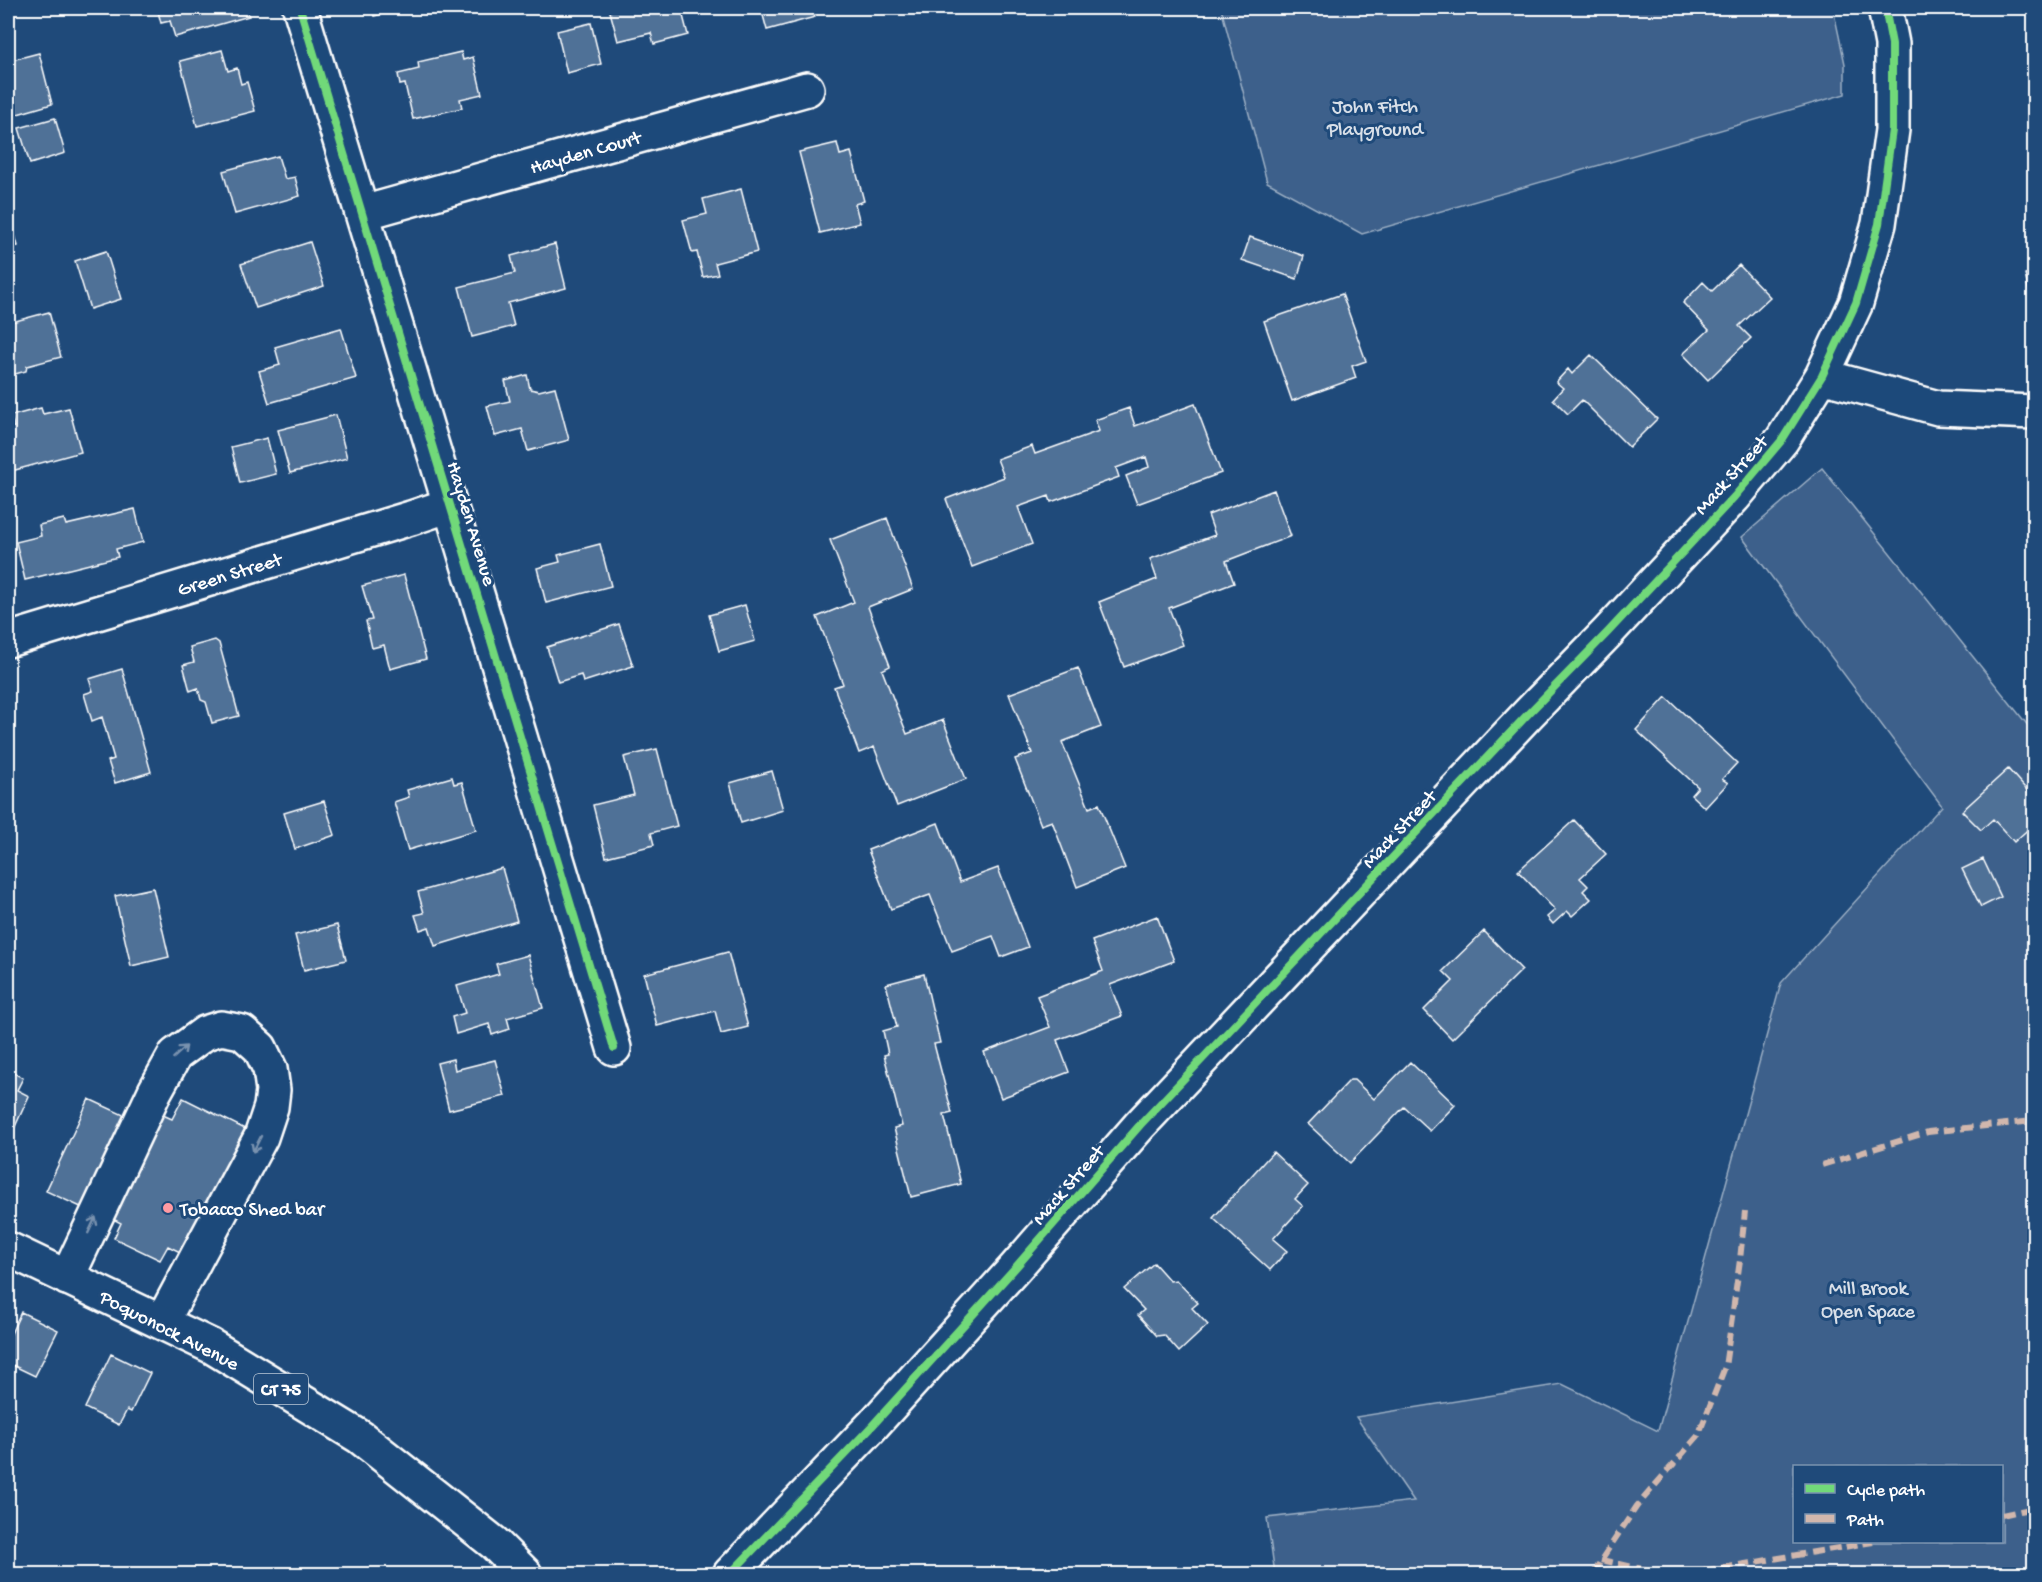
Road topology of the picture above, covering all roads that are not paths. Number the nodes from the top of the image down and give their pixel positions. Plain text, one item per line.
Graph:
1 (300, 8) edge
2 (1885, 8) edge
3 (807, 88) dead end
4 (363, 213) junction
5 (1822, 376) junction
6 (2034, 412) edge
7 (450, 505) junction
8 (8, 640) edge
9 (614, 1048) dead end
10 (8, 1250) edge
11 (67, 1278) junction
12 (162, 1322) junction
13 (525, 1575) edge
14 (730, 1575) edge

1 - 4 street, Hayden Avenue
2 - 5 street, Mack Street
3 - 4 street, Hayden Court
4 - 7 street, Hayden Avenue
5 - 6 street
5 - 14 street, Mack Street
7 - 8 street, Green Street
7 - 9 street, Hayden Avenue
10 - 11 street, Poquonock Avenue / CT 75
11 - 12 street, Poquonock Avenue / CT 75
11 -> 12 street
12 - 13 street, Poquonock Avenue / CT 75

